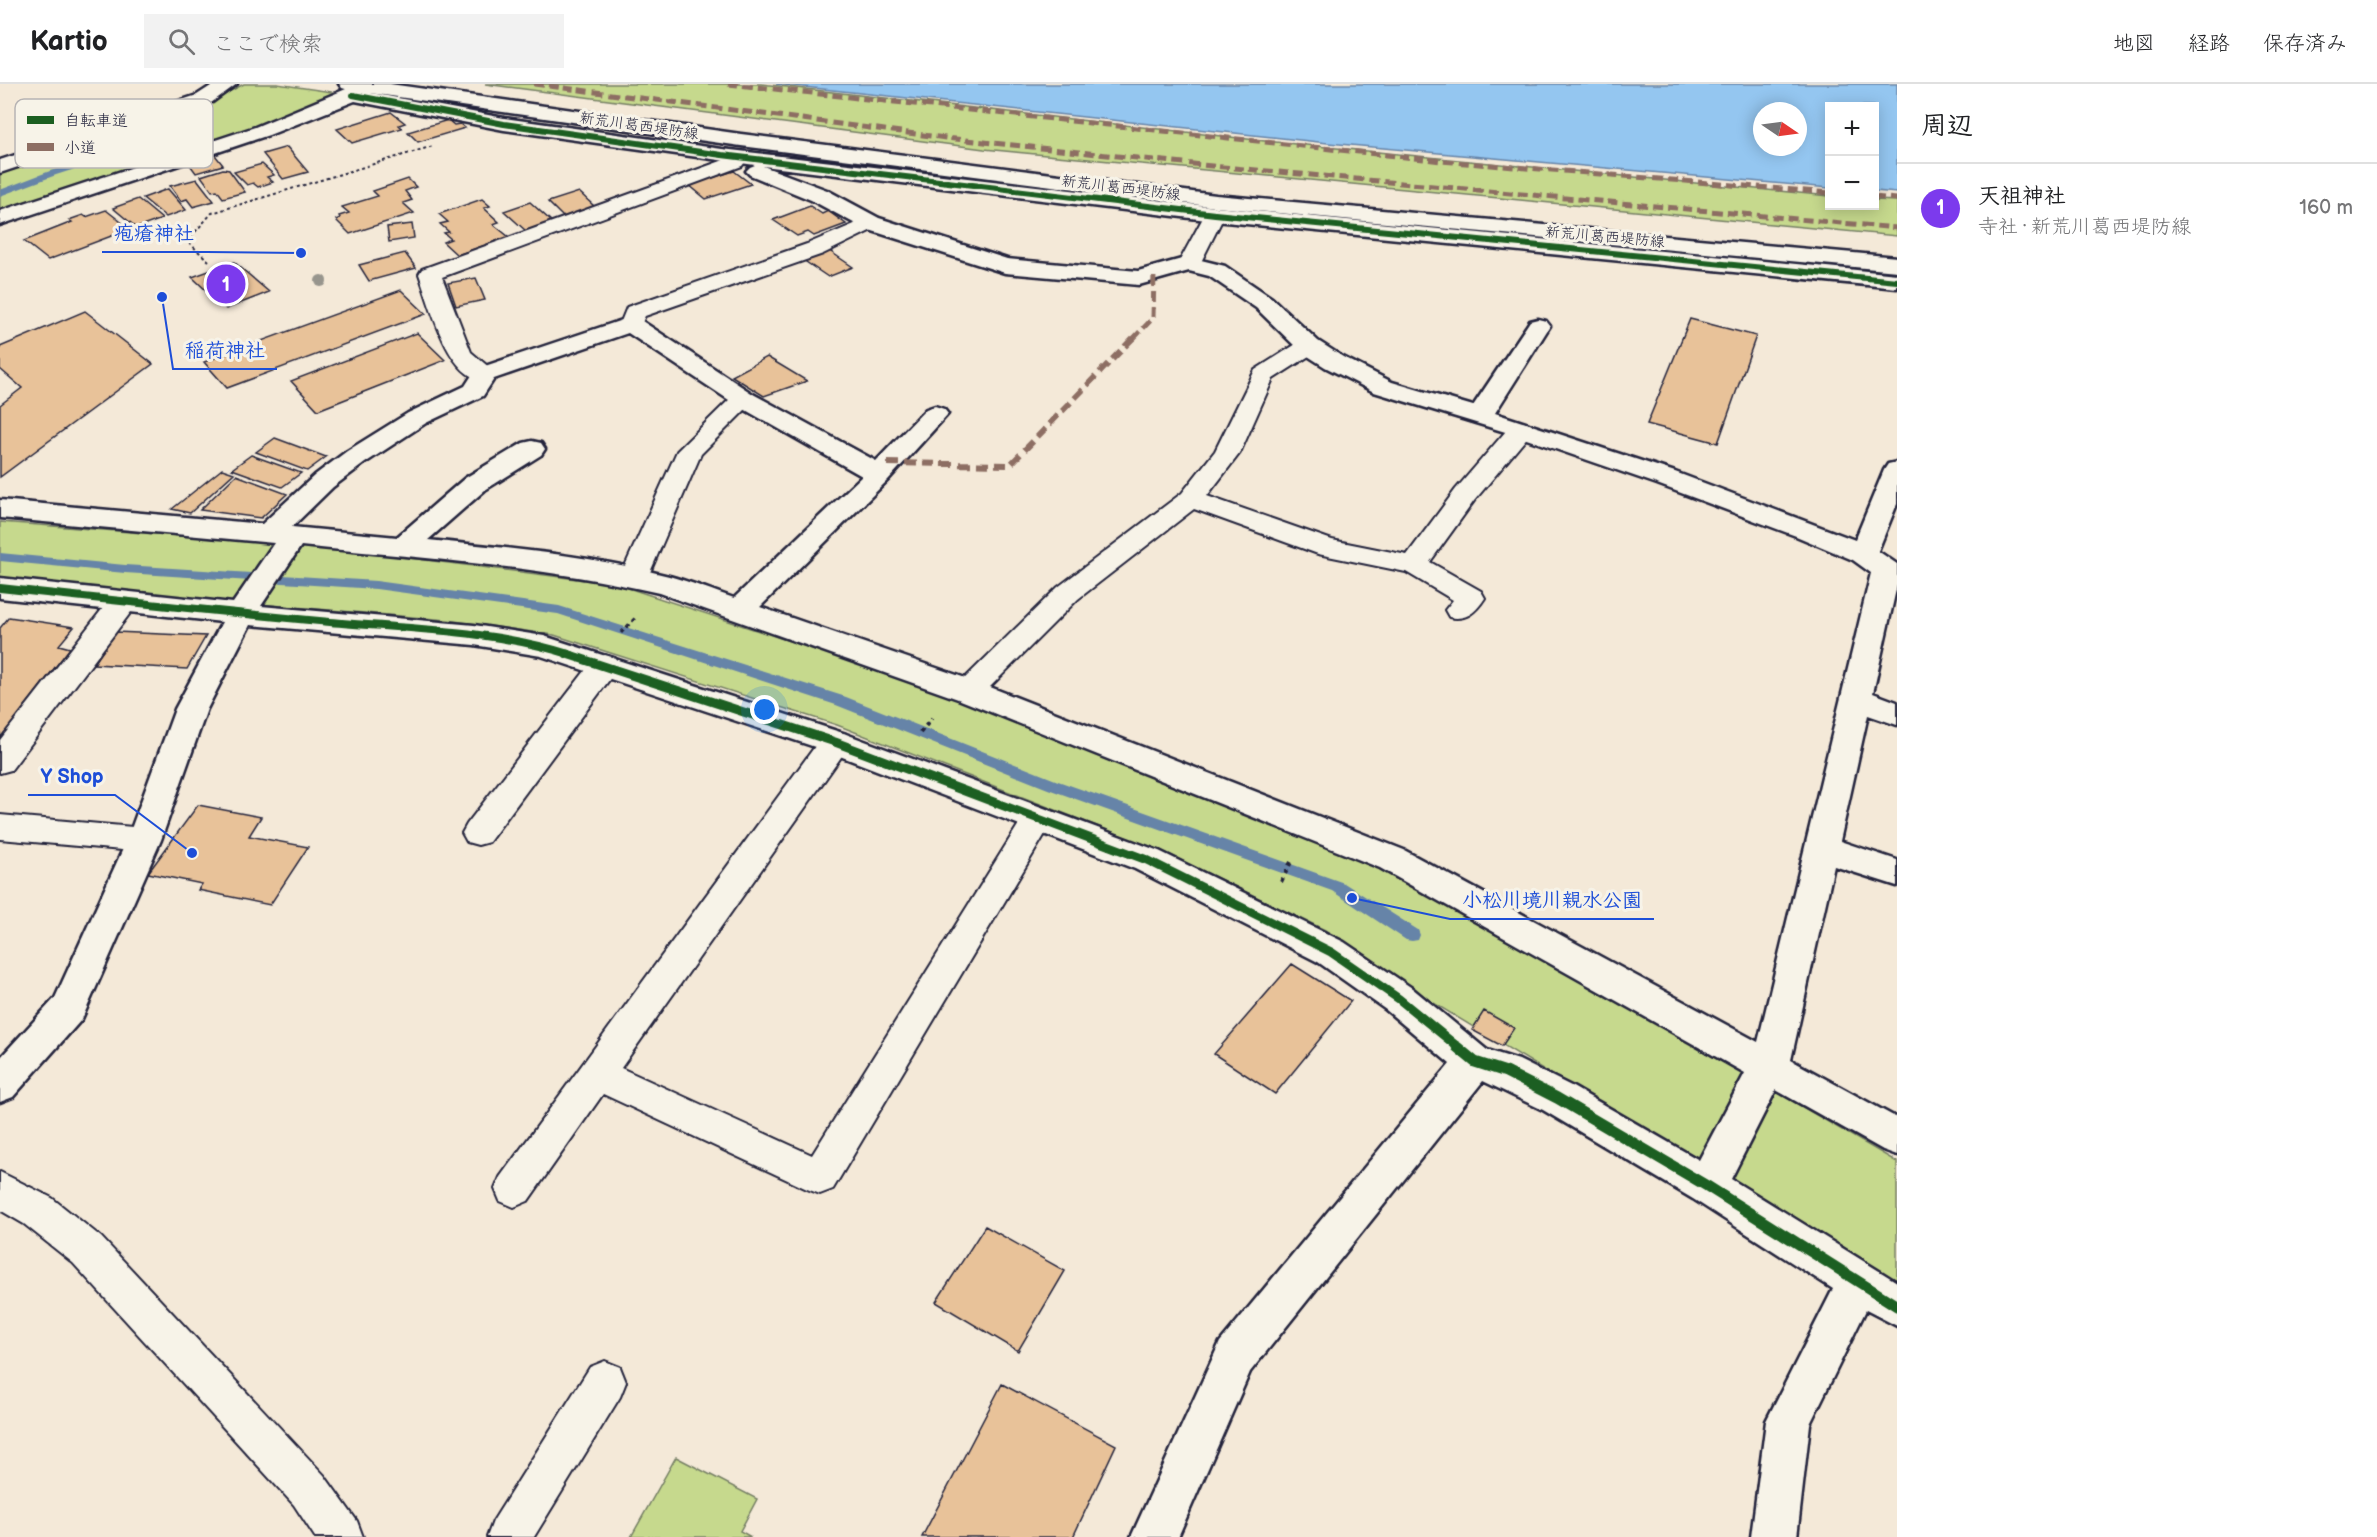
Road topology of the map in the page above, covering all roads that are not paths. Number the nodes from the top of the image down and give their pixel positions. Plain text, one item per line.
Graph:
1 (227, 84) edge
2 (356, 89) edge
3 (204, 99) edge
4 (213, 146) edge
5 (728, 158) junction
6 (15, 162) edge
7 (0, 167) edge
8 (149, 168) edge
9 (1215, 214) junction
10 (0, 218) edge
11 (871, 223) junction
12 (1189, 264) junction
13 (1897, 264) edge
14 (1897, 281) edge
15 (631, 324) junction
16 (1538, 326) dead end
17 (1309, 346) junction
18 (484, 374) junction
19 (744, 399) junction
20 (935, 414) dead end
21 (1479, 417) junction
22 (1521, 429) junction
23 (532, 449) dead end
24 (1897, 470) edge
25 (879, 474) junction
26 (1191, 499) junction
27 (0, 509) edge
28 (281, 541) junction
29 (403, 547) junction
30 (1414, 565) junction
31 (1882, 566) edge
32 (634, 577) junction
33 (0, 588) edge
34 (124, 601) junction
35 (249, 602) junction
36 (740, 610) junction
37 (1459, 610) dead end
38 (600, 663) junction
39 (963, 689) junction
40 (1856, 699) junction
41 (1897, 714) edge
42 (835, 742) junction
43 (0, 762) edge
44 (1038, 819) junction
45 (0, 827) edge
46 (478, 833) dead end
47 (144, 840) junction
48 (1823, 849) junction
49 (1897, 873) edge
50 (1475, 1062) junction
51 (597, 1074) junction
52 (1764, 1077) junction
53 (0, 1085) edge
54 (1897, 1138) edge
55 (1715, 1169) junction
56 (514, 1189) dead end
57 (0, 1190) edge
58 (1857, 1283) junction
59 (1897, 1306) edge
60 (605, 1382) dead end
61 (341, 1537) edge
62 (509, 1537) edge
63 (1154, 1537) edge
64 (1774, 1537) edge

1 - 3 street
2 - 4 street
2 - 5 street
2 - 13 street, 新荒川葛西堤防線
5 - 9 street
5 - 11 street
5 - 18 lane
6 - 7 street
8 - 10 street
9 - 12 lane
9 - 14 street
11 - 12 street
11 - 15 lane
12 - 17 street
15 - 18 street
15 - 19 street
16 - 21 street
17 - 21 street
17 - 26 lane
18 - 28 street
19 - 25 street
19 - 32 lane
20 - 25 street
21 - 22 street
22 - 30 lane
22 - 31 street
23 - 29 street
24 - 31 street
25 - 36 street
26 - 30 lane
26 - 39 lane
27 - 28 street
28 - 29 street
28 - 35 street
29 - 32 street
30 - 37 lane
31 - 40 street
32 - 36 street
33 - 34 street
34 - 35 street
34 - 43 lane
35 - 38 street
35 - 47 street
36 - 39 street
38 - 42 street
38 - 46 lane
39 - 52 street
40 - 41 street
40 - 48 street
42 - 44 street
42 - 51 lane
44 - 50 street
44 - 51 lane
45 - 47 lane
47 - 53 street
48 - 49 street
48 - 52 street
50 - 55 street
50 - 63 street
51 - 56 lane
52 - 54 street
52 - 55 street
55 - 58 street
57 - 61 lane
58 - 59 street
58 - 64 street
60 - 62 lane

